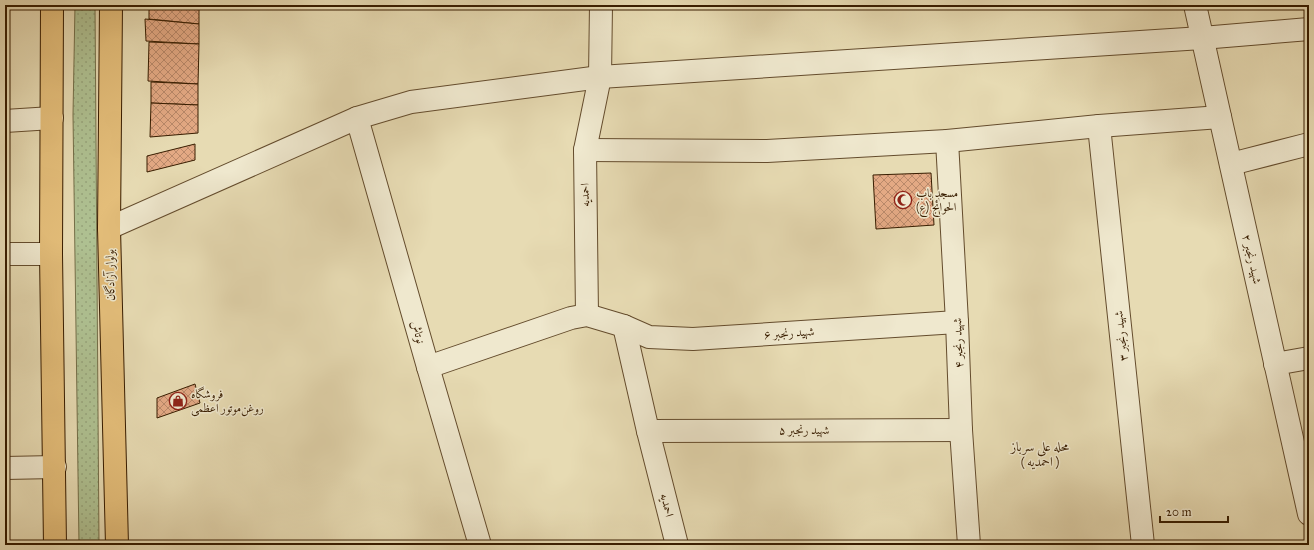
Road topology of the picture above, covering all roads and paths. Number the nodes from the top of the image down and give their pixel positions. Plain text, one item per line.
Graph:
1 (52, 5) edge
2 (111, 5) edge
3 (601, 5) edge
4 (1195, 5) edge
5 (1309, 29) edge
6 (1202, 38) junction
7 (600, 77) junction
8 (1220, 117) junction
9 (52, 118) junction
10 (358, 118) junction
11 (5, 121) edge
12 (1099, 126) junction
13 (947, 140) junction
14 (1309, 144) edge
15 (584, 150) junction
16 (1230, 164) junction
17 (109, 228) junction
18 (5, 254) edge
19 (51, 254) junction
20 (587, 315) junction
21 (957, 322) junction
22 (624, 326) junction
23 (1309, 358) edge
24 (1275, 364) junction
25 (428, 367) junction
26 (961, 430) junction
27 (648, 431) junction
28 (55, 467) junction
29 (5, 468) edge
30 (1309, 514) edge
31 (55, 545) edge
32 (117, 545) edge
33 (480, 545) edge
34 (677, 545) edge
35 (969, 545) edge
36 (1144, 545) edge

1 - 9 main road
2 - 17 main road, بولوار آزادگان
3 - 7 street, احمدیه
4 - 6 street, ۲ شهید رنجبر
5 - 6 street
6 - 7 street
6 - 8 street, ۲ شهید رنجبر
7 - 10 street
7 - 15 street, احمدیه
8 - 12 street
8 - 16 street, ۲ شهید رنجبر
9 - 11 street
9 - 19 main road
10 - 17 street
10 - 25 street, نوتاش
12 - 13 street
12 - 36 street, شهید رنجبر ۳
13 - 15 street
13 - 21 street, شهید رنجبر ۴
14 - 16 street
15 - 20 street, احمدیه
16 - 24 street, ۲ شهید رنجبر
17 - 32 main road, بولوار آزادگان
18 - 19 street
19 - 28 main road
20 - 22 street, شهید رنجبر ۶
20 - 25 street
21 - 22 street, شهید رنجبر ۶
21 - 26 street, شهید رنجبر ۴
22 - 27 street, احمدیه
23 - 24 street
24 - 30 street, ۲ شهید رنجبر
25 - 33 street, نوتاش
26 - 27 street, شهید رنجبر ۵
26 - 35 street, شهید رنجبر ۴
27 - 34 street, احمدیه
28 - 29 street
28 - 31 main road

